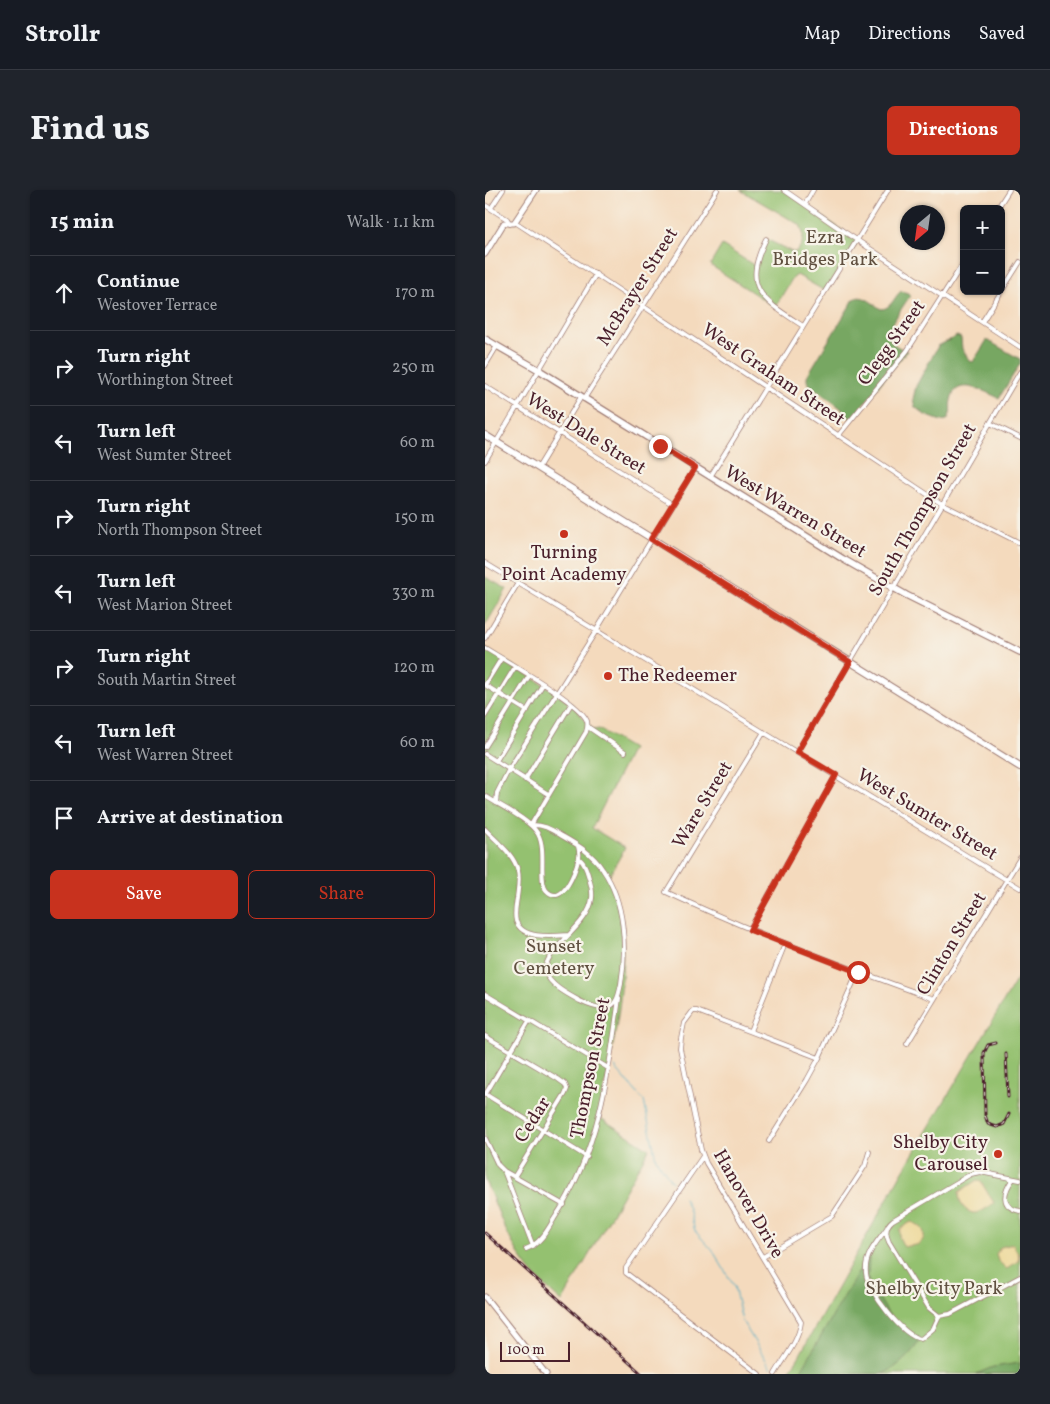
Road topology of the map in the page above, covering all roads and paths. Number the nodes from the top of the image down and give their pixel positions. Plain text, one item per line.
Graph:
1 (503, 190) edge
2 (536, 190) edge
3 (717, 190) edge
4 (784, 190) edge
5 (813, 190) edge
6 (888, 190) edge
7 (1009, 190) edge
8 (485, 204) edge
9 (805, 204) junction
10 (1000, 205) edge
11 (491, 208) junction
12 (512, 223) junction
13 (766, 239) dead end
14 (858, 241) junction
15 (485, 254) edge
16 (1020, 262) edge
17 (960, 268) edge
18 (596, 274) junction
19 (943, 296) junction
20 (643, 306) junction
21 (982, 322) junction
22 (803, 326) junction
23 (485, 339) edge
24 (497, 346) junction
25 (1020, 347) edge
26 (485, 366) edge
27 (539, 370) junction
28 (1020, 372) edge
29 (485, 386) edge
30 (765, 387) junction
31 (583, 398) junction
32 (517, 407) junction
33 (990, 423) junction
34 (559, 433) junction
35 (485, 435) edge
36 (839, 436) junction
37 (1020, 438) edge
38 (497, 442) junction
39 (485, 460) edge
40 (538, 468) junction
41 (695, 468) junction
42 (709, 477) junction
43 (672, 504) junction
44 (942, 504) junction
45 (651, 539) junction
46 (1020, 543) edge
47 (485, 563) edge
48 (518, 584) junction
49 (893, 588) junction
50 (596, 631) junction
51 (485, 638) edge
52 (485, 648) edge
53 (1020, 652) edge
54 (501, 659) junction
55 (850, 662) junction
56 (515, 667) junction
57 (529, 676) junction
58 (543, 684) junction
59 (485, 685) edge
60 (557, 693) junction
61 (499, 694) junction
62 (513, 702) junction
63 (571, 704) junction
64 (527, 711) junction
65 (485, 716) edge
66 (588, 727) junction
67 (764, 732) junction
68 (485, 747) edge
69 (625, 752) dead end
70 (797, 752) junction
71 (485, 754) edge
72 (496, 761) junction
73 (1019, 764) edge
74 (509, 770) junction
75 (836, 775) junction
76 (525, 780) junction
77 (548, 794) junction
78 (485, 796) edge
79 (496, 803) junction
80 (531, 825) junction
81 (485, 828) edge
82 (578, 846) junction
83 (579, 858) junction
84 (1020, 858) edge
85 (1007, 880) junction
86 (1020, 888) edge
87 (750, 930) junction
88 (569, 936) junction
89 (785, 944) junction
90 (858, 972) junction
91 (619, 990) junction
92 (485, 994) edge
93 (934, 999) junction
94 (529, 1020) junction
95 (750, 1031) junction
96 (485, 1036) edge
97 (907, 1044) dead end
98 (511, 1052) junction
99 (819, 1058) junction
100 (608, 1068) junction
101 (485, 1094) edge
102 (543, 1130) junction
103 (485, 1138) edge
104 (769, 1141) dead end
105 (869, 1152) dead end
106 (703, 1156) junction
107 (587, 1157) junction
108 (504, 1171) junction
109 (514, 1177) junction
110 (1013, 1179) junction
111 (1020, 1180) edge
112 (564, 1206) junction
113 (1020, 1211) edge
114 (887, 1228) junction
115 (533, 1246) junction
116 (526, 1249) dead end
117 (763, 1257) junction
118 (1020, 1276) edge
119 (485, 1297) edge
120 (939, 1316) junction
121 (775, 1373) edge
122 (546, 1374) edge
123 (759, 1374) edge

1 - 11 street
2 - 12 street
3 - 20 street, McBrayer Street
4 - 9 street
5 - 9 street
6 - 14 street
7 - 10 street
8 - 11 street, West Graham Street
9 - 14 street
11 - 12 street, West Graham Street
12 - 15 street
12 - 18 street, West Graham Street
13 - 22 street
14 - 19 street
14 - 22 street
16 - 21 street
17 - 19 street, Clegg Street
18 - 20 street, West Graham Street
18 - 27 street
19 - 21 street
19 - 36 street, Clegg Street
20 - 30 street, West Graham Street
20 - 31 street, McBrayer Street
21 - 25 street
22 - 30 street
23 - 24 main road, West Warren Street
24 - 26 street
24 - 27 main road, West Warren Street
27 - 31 main road, West Warren Street
27 - 32 street
28 - 33 street, South Thompson Street
29 - 32 street, West Dale Street
30 - 36 street, West Graham Street
30 - 42 street
31 - 34 street, McBrayer Street
31 - 41 main road, West Warren Street
32 - 34 street, West Dale Street
32 - 38 street
33 - 37 street
33 - 44 street, South Thompson Street
34 - 40 street, McBrayer Street
34 - 43 street, West Dale Street
35 - 38 main road
36 - 44 street, West Graham Street
38 - 39 street
38 - 40 main road
40 - 45 main road
41 - 42 main road, West Warren Street
41 - 43 street
42 - 49 main road, West Warren Street
43 - 45 street
44 - 46 street, West Graham Street
44 - 49 street, South Thompson Street
45 - 50 street
45 - 55 main road
47 - 48 street, West Sumter Street
48 - 50 street, West Sumter Street
48 - 51 street
49 - 53 main road, West Warren Street
49 - 55 street, South Thompson Street
50 - 60 street
50 - 67 street, West Sumter Street
52 - 54 street
54 - 56 street
54 - 59 street
55 - 70 street, South Thompson Street
55 - 73 main road
56 - 57 street
56 - 61 street
57 - 58 street
57 - 62 street
58 - 60 street
58 - 64 street
59 - 61 street
60 - 63 street
60 - 74 street
61 - 62 street
61 - 65 street
62 - 64 street
62 - 68 street
63 - 66 street
63 - 76 street
64 - 72 street
66 - 69 street
66 - 77 street
67 - 70 street, West Sumter Street
67 - 87 street, Ware Street
70 - 75 street, West Sumter Street
71 - 72 street
72 - 74 street
74 - 76 street
74 - 79 street
75 - 85 street, West Sumter Street
75 - 87 street
76 - 77 street
77 - 80 street
78 - 79 street, Thompson Street
79 - 80 street, Thompson Street
80 - 82 street, Thompson Street
80 - 83 street
81 - 88 street
82 - 83 street
82 - 91 street, Thompson Street
83 - 88 street
84 - 85 street, Clinton Street
85 - 86 street, West Sumter Street
85 - 93 street, Clinton Street
87 - 89 street
88 - 91 street, Thompson Street
89 - 90 street
89 - 95 street
90 - 93 street
90 - 99 street
91 - 100 street, Thompson Street
92 - 94 street
93 - 97 street, Clinton Street
94 - 98 street
94 - 100 street
95 - 99 street
95 - 106 street, Hanover Drive
96 - 98 street
98 - 101 street
98 - 102 street, Cedar
99 - 104 street
100 - 107 street, Thompson Street
101 - 102 street
102 - 107 street
102 - 109 street, Cedar
103 - 108 street
105 - 117 street
106 - 117 street, Hanover Drive
106 - 123 street
107 - 112 street, Thompson Street
108 - 109 street
108 - 115 street
109 - 112 street
110 - 111 street
110 - 113 street
110 - 114 street
112 - 115 street, Thompson Street
114 - 120 street
114 - 120 street
115 - 116 street, Thompson Street
117 - 121 street, Hanover Drive
118 - 120 street
119 - 122 street

